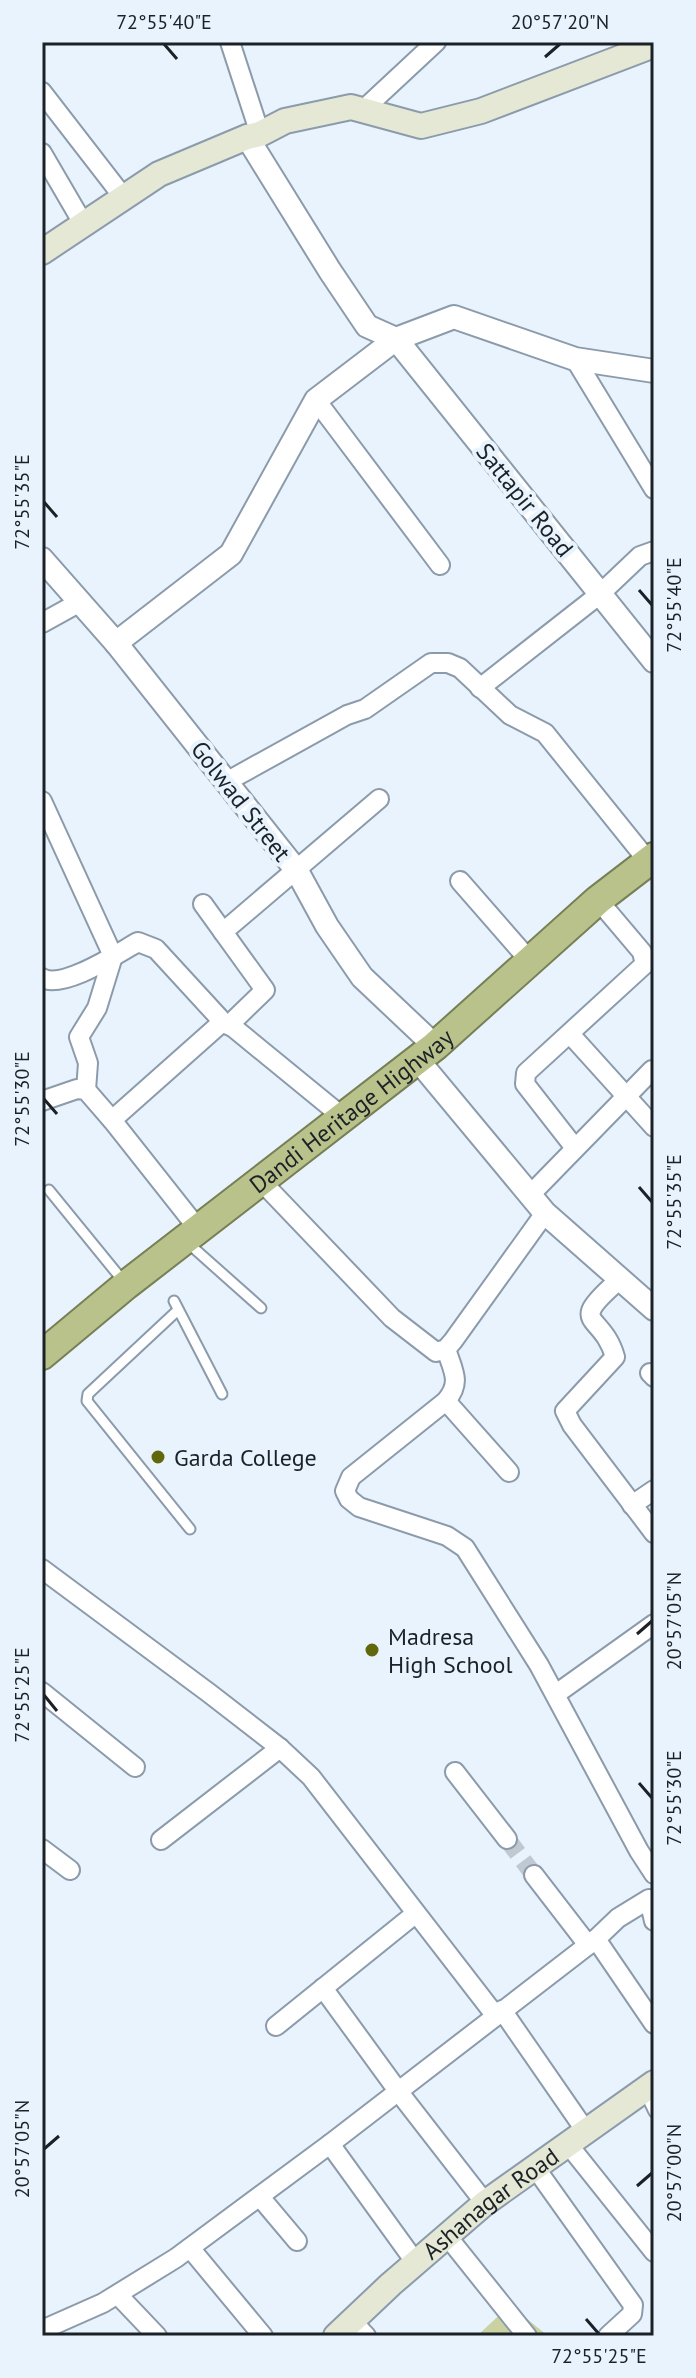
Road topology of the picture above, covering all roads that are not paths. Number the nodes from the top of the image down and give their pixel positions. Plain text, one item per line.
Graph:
1 (230, 42) edge
2 (436, 42) edge
3 (654, 45) edge
4 (42, 92) edge
5 (363, 110) junction
6 (254, 136) junction
7 (42, 153) edge
8 (124, 198) junction
9 (84, 225) junction
10 (42, 252) edge
11 (396, 339) junction
12 (575, 359) junction
13 (654, 371) edge
14 (316, 400) junction
15 (654, 489) edge
16 (654, 551) edge
17 (42, 559) edge
18 (440, 565) dead end
19 (600, 594) junction
20 (80, 602) junction
21 (42, 623) edge
22 (116, 643) junction
23 (654, 661) edge
24 (480, 688) junction
25 (226, 782) junction
26 (379, 799) dead end
27 (42, 801) edge
28 (651, 859) edge
29 (297, 871) junction
30 (460, 881) dead end
31 (598, 900) junction
32 (203, 904) dead end
33 (223, 932) junction
34 (113, 956) junction
35 (529, 960) junction
36 (42, 978) edge
37 (227, 1024) junction
38 (570, 1034) junction
39 (426, 1052) junction
40 (652, 1070) dead end
41 (86, 1090) junction
42 (627, 1096) junction
43 (42, 1101) edge
44 (344, 1118) junction
45 (112, 1120) junction
46 (654, 1127) edge
47 (575, 1148) junction
48 (261, 1181) junction
49 (49, 1190) dead end
50 (529, 1196) junction
51 (545, 1213) junction
52 (192, 1236) junction
53 (619, 1280) junction
54 (126, 1285) junction
55 (261, 1308) dead end
56 (654, 1309) edge
57 (446, 1349) junction
58 (42, 1355) edge
59 (222, 1394) dead end
60 (446, 1401) junction
61 (509, 1472) dead end
62 (654, 1490) edge
63 (632, 1505) junction
64 (190, 1529) dead end
65 (654, 1533) edge
66 (42, 1569) edge
67 (654, 1624) edge
68 (42, 1692) edge
69 (556, 1694) junction
70 (280, 1748) junction
71 (135, 1767) dead end
72 (455, 1772) dead end
73 (507, 1839) tunnel mouth
74 (161, 1840) dead end
75 (646, 1846) edge
76 (42, 1849) edge
77 (70, 1870) dead end
78 (654, 1874) edge
79 (534, 1875) tunnel mouth
80 (651, 1898) edge
81 (415, 1914) junction
82 (654, 1921) edge
83 (592, 1942) junction
84 (323, 1988) junction
85 (498, 2013) junction
86 (654, 2024) edge
87 (276, 2026) dead end
88 (398, 2091) junction
89 (651, 2095) edge
90 (576, 2137) junction
91 (330, 2144) junction
92 (534, 2166) junction
93 (260, 2197) junction
94 (485, 2203) junction
95 (447, 2236) junction
96 (297, 2241) dead end
97 (190, 2248) junction
98 (654, 2252) edge
99 (416, 2263) junction
100 (118, 2295) junction
101 (43, 2328) edge
102 (352, 2331) edge
103 (157, 2336) edge
104 (263, 2336) edge
105 (527, 2336) edge
106 (608, 2336) edge

1 - 6 street
2 - 5 street
3 - 5 main road
4 - 8 street
5 - 6 main road
6 - 8 main road
6 - 11 street
7 - 9 street
8 - 9 main road
9 - 10 main road
11 - 12 street
11 - 14 street
11 - 19 street, Sattapir Road
12 - 13 street
12 - 15 street
14 - 18 street
14 - 22 street
16 - 19 street
17 - 20 street, Golwad Street
19 - 23 street, Sattapir Road
19 - 24 street
20 - 21 street
20 - 22 street, Golwad Street
22 - 25 street, Golwad Street
24 - 25 street
24 - 28 street
25 - 29 street, Golwad Street
26 - 29 street
27 - 34 street
28 - 31 highway, Dandi Heritage Highway
29 - 33 street
29 - 39 street, Golwad Street
30 - 35 street
31 - 35 highway, Dandi Heritage Highway
31 - 38 street
32 - 33 street
33 - 37 street
34 - 36 street
34 - 37 street
34 - 41 street
35 - 39 highway, Dandi Heritage Highway
37 - 44 street
37 - 45 street
38 - 42 street
38 - 47 street
39 - 44 highway, Dandi Heritage Highway
39 - 50 street, Golwad Street
40 - 42 street
41 - 43 street
41 - 45 street
42 - 46 street
42 - 47 street
44 - 48 highway, Dandi Heritage Highway
45 - 52 street
47 - 50 street
48 - 52 highway, Dandi Heritage Highway
48 - 57 street
49 - 54 lane
50 - 51 street, Golwad Street
51 - 53 street, Golwad Street
51 - 57 street
52 - 54 highway, Dandi Heritage Highway
52 - 55 lane
53 - 56 street, Golwad Street
53 - 63 street
54 - 58 highway, Dandi Heritage Highway
57 - 60 street
59 - 64 lane
60 - 61 street
60 - 69 street
62 - 63 street
63 - 65 street
66 - 70 street
67 - 69 street
68 - 71 street
69 - 75 street
70 - 74 street
70 - 81 street
72 - 73 street
75 - 78 street
76 - 77 street
79 - 83 street
80 - 82 street
80 - 83 street
81 - 84 street
81 - 85 street
83 - 85 street
83 - 86 street
84 - 87 street
84 - 88 street
85 - 88 street
85 - 90 street
88 - 91 street
88 - 94 street
89 - 90 main road, Ashanagar Road
90 - 92 main road, Ashanagar Road
90 - 98 street
91 - 93 street
91 - 99 street
92 - 94 main road, Ashanagar Road
92 - 106 street
93 - 96 street
93 - 97 street
94 - 95 main road, Ashanagar Road
95 - 99 main road, Ashanagar Road
95 - 105 street
97 - 100 street
97 - 104 street
99 - 102 main road, Ashanagar Road
100 - 101 street
100 - 103 street

